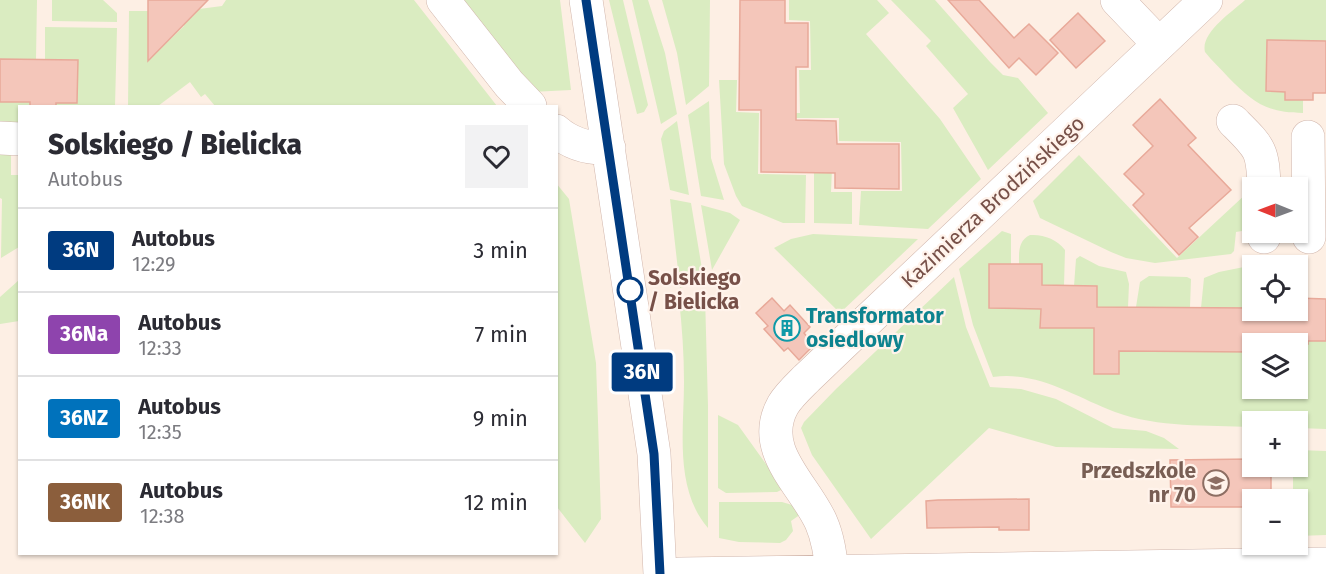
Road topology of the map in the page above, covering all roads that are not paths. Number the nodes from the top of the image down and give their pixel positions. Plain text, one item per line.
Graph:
1 (443, 0) edge
2 (586, 0) edge
3 (1117, 0) edge
4 (1206, 0) edge
5 (1159, 45) junction
6 (529, 105) edge
7 (558, 132) edge
8 (1317, 137) edge
9 (0, 138) edge
10 (18, 139) edge
11 (609, 148) junction
12 (1263, 177) edge
13 (1309, 237) dead end
14 (1326, 564) edge
15 (832, 571) junction
16 (660, 574) edge
17 (680, 574) edge

1 - 6 street
2 - 11 street
3 - 5 street
4 - 5 street, Kazimierza Brodzińskiego
5 - 15 street, Kazimierza Brodzińskiego
7 - 11 street
8 - 12 street
8 - 13 street
9 - 10 street
11 - 16 street
14 - 15 street
15 - 17 street

